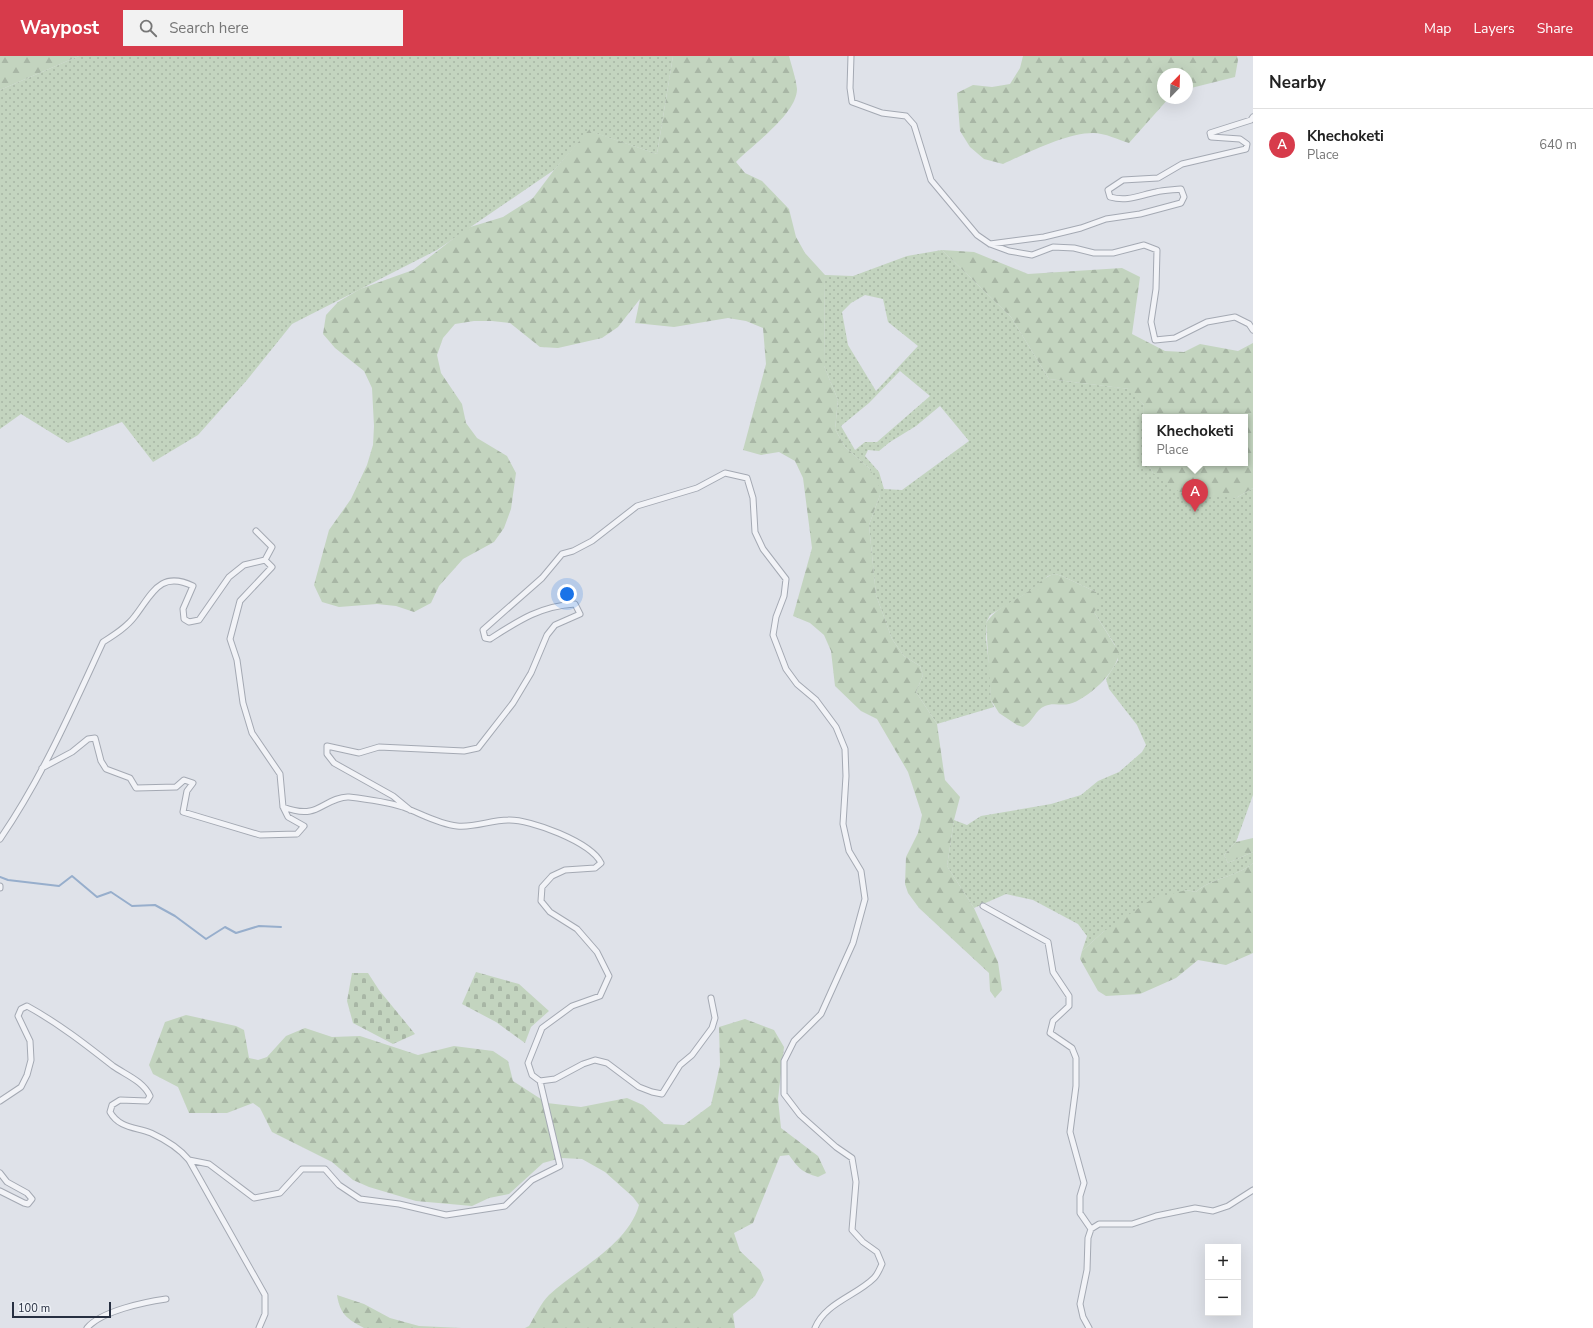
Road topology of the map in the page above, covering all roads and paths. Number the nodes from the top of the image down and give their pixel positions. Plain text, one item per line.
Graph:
1 (851, 56) edge
2 (1253, 117) edge
3 (990, 244) junction
4 (1253, 330) edge
5 (256, 531) dead end
6 (265, 560) junction
7 (41, 768) junction
8 (283, 807) junction
9 (410, 810) junction
10 (0, 839) edge
11 (983, 906) dead end
12 (711, 998) dead end
13 (540, 1081) junction
14 (0, 1101) edge
15 (189, 1160) junction
16 (0, 1174) edge
17 (1253, 1190) edge
18 (0, 1191) edge
19 (1091, 1230) junction
20 (166, 1299) dead end
21 (88, 1328) edge
22 (259, 1328) edge
23 (814, 1328) edge
24 (1089, 1328) edge

1 - 3 street
2 - 3 street
3 - 4 street
5 - 6 street
6 - 7 street
6 - 8 street
7 - 8 street
7 - 10 street
8 - 9 street
9 - 13 street
9 - 23 street
11 - 19 street
12 - 13 street
13 - 15 street
14 - 15 street
15 - 22 street
16 - 18 street
17 - 19 street
19 - 24 street
20 - 21 street

